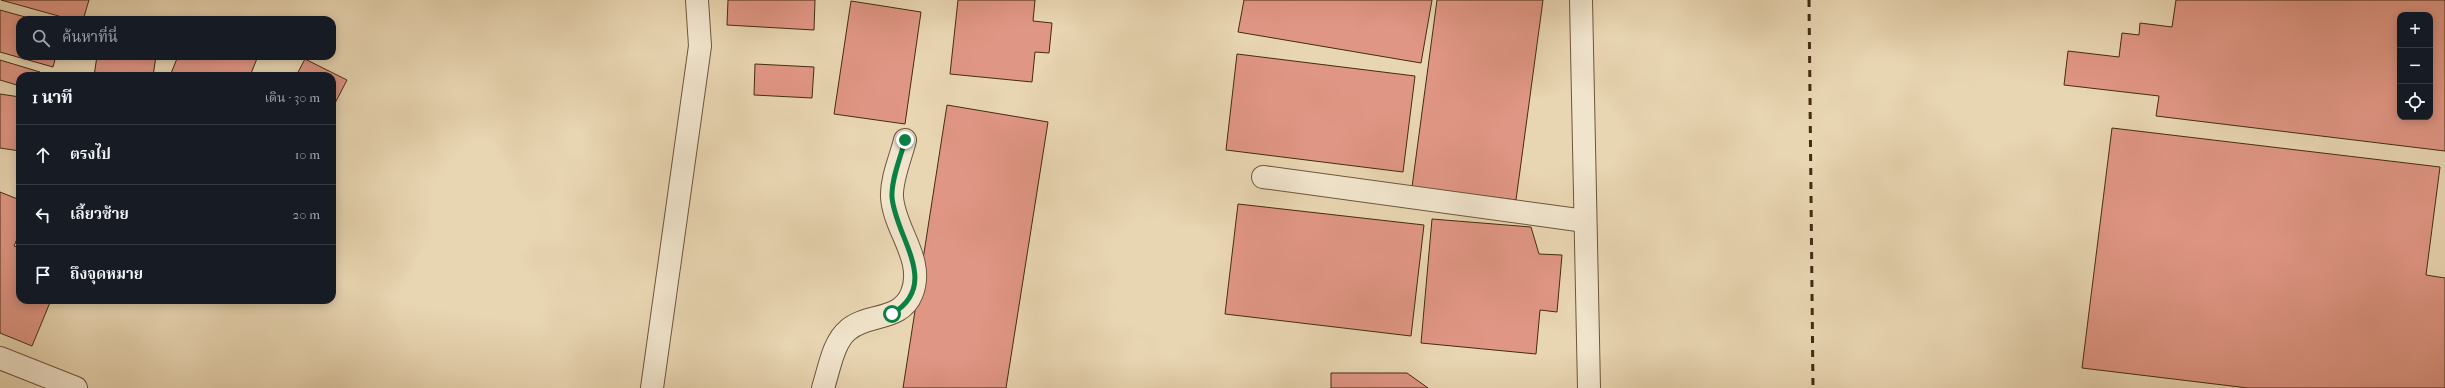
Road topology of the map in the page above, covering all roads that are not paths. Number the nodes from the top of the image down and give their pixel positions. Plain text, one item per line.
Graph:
1 (696, 0) edge
2 (1581, 0) edge
3 (905, 140) dead end
4 (1264, 177) dead end
5 (1586, 221) junction
6 (0, 358) edge
7 (76, 388) edge
8 (652, 388) edge
9 (823, 388) edge
10 (1589, 388) edge

1 - 8 street
2 - 5 street
3 - 9 street
4 - 5 street
5 - 10 street
6 - 7 street

